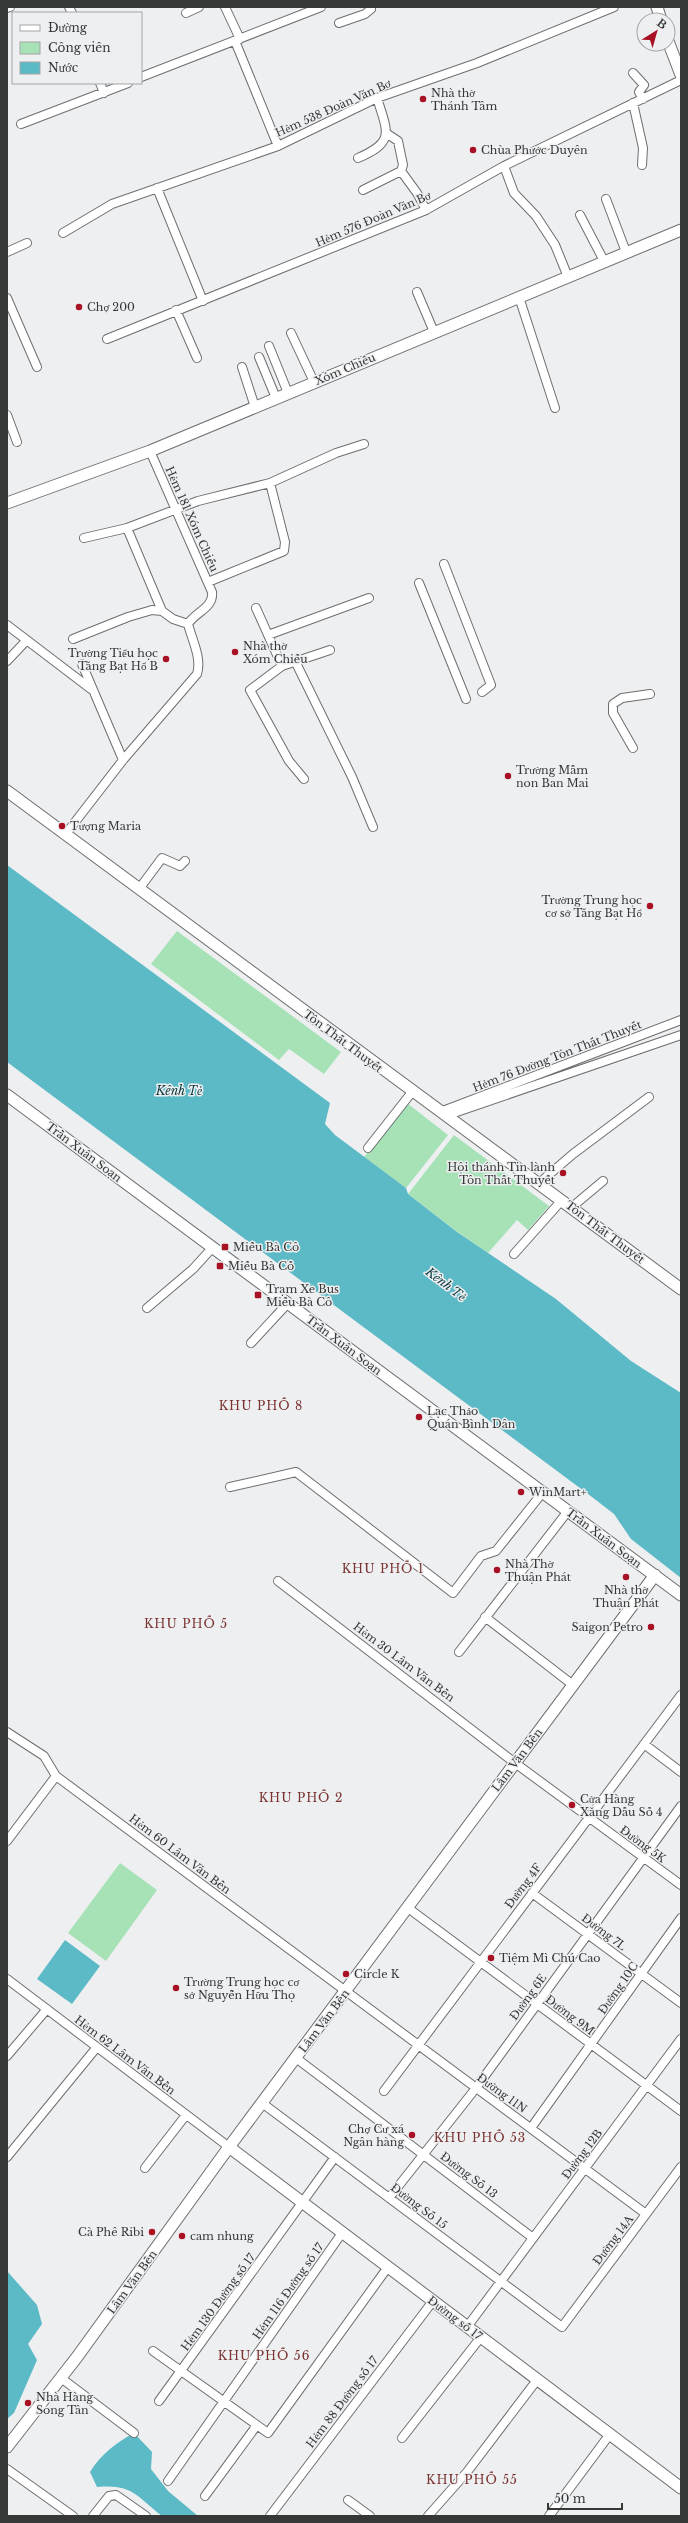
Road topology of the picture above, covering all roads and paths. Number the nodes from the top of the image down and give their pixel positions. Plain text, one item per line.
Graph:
1 (10, 7) edge
2 (199, 7) edge
3 (225, 7) edge
4 (320, 7) edge
5 (370, 7) edge
6 (614, 7) edge
7 (7, 8) edge
8 (186, 13) dead end
9 (339, 23) dead end
10 (238, 40) junction
11 (672, 52) edge
12 (633, 73) dead end
13 (681, 76) edge
14 (142, 77) edge
15 (681, 80) edge
16 (100, 84) edge
17 (126, 84) edge
18 (104, 93) junction
19 (377, 98) junction
20 (643, 99) junction
21 (633, 103) junction
22 (21, 124) dead end
23 (386, 133) junction
24 (278, 146) junction
25 (358, 158) dead end
26 (642, 165) dead end
27 (504, 166) junction
28 (401, 171) junction
29 (157, 188) junction
30 (363, 190) dead end
31 (606, 199) dead end
32 (426, 210) junction
33 (580, 216) dead end
34 (681, 230) edge
35 (63, 233) dead end
36 (27, 243) dead end
37 (7, 252) edge
38 (626, 252) junction
39 (604, 262) junction
40 (568, 277) junction
41 (417, 292) dead end
42 (518, 297) junction
43 (7, 298) edge
44 (203, 301) junction
45 (176, 310) junction
46 (434, 332) junction
47 (291, 333) dead end
48 (107, 338) dead end
49 (269, 346) dead end
50 (259, 357) dead end
51 (196, 358) dead end
52 (37, 367) dead end
53 (242, 367) dead end
54 (314, 382) junction
55 (288, 393) junction
56 (276, 398) junction
57 (255, 407) junction
58 (555, 408) dead end
59 (7, 415) edge
60 (17, 442) dead end
61 (364, 444) dead end
62 (150, 451) junction
63 (270, 483) junction
64 (7, 503) edge
65 (178, 510) junction
66 (127, 528) junction
67 (84, 538) dead end
68 (444, 564) dead end
69 (208, 582) junction
70 (419, 583) dead end
71 (369, 598) dead end
72 (256, 608) dead end
73 (162, 610) junction
74 (188, 624) junction
75 (7, 625) edge
76 (268, 635) junction
77 (73, 639) dead end
78 (26, 640) junction
79 (330, 650) dead end
80 (7, 661) edge
81 (296, 663) junction
82 (82, 664) dead end
83 (282, 666) junction
84 (91, 688) junction
85 (482, 692) dead end
86 (650, 694) dead end
87 (466, 699) dead end
88 (633, 748) dead end
89 (123, 760) junction
90 (304, 779) dead end
91 (7, 792) edge
92 (373, 827) dead end
93 (65, 835) junction
94 (185, 861) dead end
95 (139, 889) junction
96 (681, 1020) edge
97 (681, 1034) edge
98 (412, 1092) junction
99 (7, 1095) edge
100 (649, 1097) dead end
101 (443, 1114) junction
102 (368, 1148) dead end
103 (603, 1181) dead end
104 (540, 1184) junction
105 (562, 1200) junction
106 (572, 1207) junction
107 (212, 1247) junction
108 (514, 1254) dead end
109 (680, 1285) edge
110 (288, 1303) junction
111 (147, 1308) dead end
112 (251, 1343) dead end
113 (230, 1487) dead end
114 (543, 1492) junction
115 (568, 1511) junction
116 (655, 1575) junction
117 (278, 1580) dead end
118 (681, 1595) edge
119 (485, 1617) junction
120 (459, 1652) dead end
121 (573, 1685) junction
122 (681, 1695) edge
123 (7, 1732) edge
124 (644, 1744) junction
125 (515, 1763) junction
126 (681, 1772) edge
127 (56, 1776) junction
128 (681, 1806) edge
129 (589, 1817) junction
130 (7, 1841) edge
131 (644, 1858) junction
132 (681, 1885) edge
133 (532, 1893) junction
134 (408, 1908) junction
135 (681, 1918) edge
136 (588, 1933) junction
137 (481, 1962) junction
138 (642, 1974) junction
139 (7, 1979) edge
140 (346, 1991) junction
141 (681, 2003) edge
142 (537, 2004) junction
143 (47, 2009) junction
144 (681, 2040) edge
145 (591, 2044) junction
146 (418, 2045) junction
147 (97, 2047) junction
148 (7, 2056) edge
149 (296, 2058) junction
150 (646, 2085) junction
151 (476, 2088) junction
152 (384, 2091) dead end
153 (262, 2103) junction
154 (681, 2111) edge
155 (186, 2114) junction
156 (531, 2128) junction
157 (229, 2148) junction
158 (423, 2155) junction
159 (7, 2156) edge
160 (335, 2157) junction
161 (681, 2167) edge
162 (145, 2168) dead end
163 (585, 2168) junction
164 (389, 2198) junction
165 (302, 2202) junction
166 (646, 2214) junction
167 (342, 2233) junction
168 (534, 2238) junction
169 (388, 2267) junction
170 (501, 2281) junction
171 (433, 2301) junction
172 (467, 2327) junction
173 (562, 2327) joint
174 (481, 2337) junction
175 (153, 2351) dead end
176 (182, 2370) junction
177 (61, 2378) junction
178 (537, 2380) junction
179 (159, 2401) dead end
180 (224, 2401) junction
181 (257, 2425) junction
182 (134, 2433) dead end
183 (610, 2434) junction
184 (402, 2438) dead end
185 (7, 2447) edge
186 (7, 2468) edge
187 (168, 2481) dead end
188 (681, 2488) edge
189 (205, 2496) dead end
190 (348, 2500) dead end
191 (73, 2516) edge
192 (93, 2516) edge
193 (146, 2516) edge
194 (270, 2516) edge
195 (370, 2516) edge
196 (428, 2516) edge
197 (549, 2516) edge

1 - 7 street
2 - 8 street
3 - 10 street
4 - 10 street
5 - 9 street
6 - 19 street, Hẻm 538 Đoàn Văn Bơ
10 - 14 street
10 - 24 street
11 - 13 street
12 - 20 street
15 - 20 street, Hẻm 576 Đoàn Văn Bơ
16 - 18 street
17 - 18 street
18 - 22 street
19 - 23 street
19 - 24 street, Hẻm 538 Đoàn Văn Bơ
20 - 21 street, Hẻm 576 Đoàn Văn Bơ
21 - 26 street
21 - 27 street, Hẻm 576 Đoàn Văn Bơ
23 - 25 street
23 - 28 street
24 - 29 street, Hẻm 538 Đoàn Văn Bơ
27 - 32 street, Hẻm 576 Đoàn Văn Bơ
27 - 40 street
28 - 30 street
28 - 32 street
29 - 35 street, Hẻm 538 Đoàn Văn Bơ
29 - 44 street
31 - 38 street
32 - 44 street, Hẻm 576 Đoàn Văn Bơ
33 - 39 street
34 - 38 street, Xóm Chiếu
36 - 37 street
38 - 39 street, Xóm Chiếu
39 - 40 street, Xóm Chiếu
40 - 42 street, Xóm Chiếu
41 - 46 street
42 - 46 street, Xóm Chiếu
42 - 58 street
43 - 52 street
44 - 45 street, Hẻm 576 Đoàn Văn Bơ
45 - 48 street, Hẻm 576 Đoàn Văn Bơ
45 - 51 street
46 - 54 street, Xóm Chiếu
47 - 54 street
49 - 55 street
50 - 56 street
53 - 57 street
54 - 55 street, Xóm Chiếu
55 - 56 street, Xóm Chiếu
56 - 57 street, Xóm Chiếu
57 - 62 street, Xóm Chiếu
59 - 60 street
61 - 63 street
62 - 64 street, Xóm Chiếu
62 - 65 street, Hẻm 181 Xóm Chiếu
63 - 65 street
63 - 69 street
65 - 66 street
65 - 69 street, Hẻm 181 Xóm Chiếu
66 - 67 street
66 - 73 street
68 - 85 street
69 - 74 street, Hẻm 181 Xóm Chiếu
70 - 87 street
71 - 76 street
72 - 76 street
73 - 74 street
73 - 77 street
74 - 89 street
75 - 78 street
76 - 83 street
78 - 80 street
78 - 84 street
79 - 81 street
81 - 83 street
81 - 92 street
82 - 84 street
83 - 90 street
84 - 89 street
86 - 88 street
89 - 93 street
91 - 93 street, Tôn Thất Thuyết
93 - 95 street, Tôn Thất Thuyết
94 - 95 street
95 - 98 street, Tôn Thất Thuyết
96 - 101 street, Hẻm 76 Đường Tôn Thất Thuyết
97 - 101 street
98 - 101 street, Tôn Thất Thuyết
98 - 102 street
99 - 107 street, Trần Xuân Soạn
100 - 104 street
101 - 104 street, Tôn Thất Thuyết
103 - 106 street
104 - 105 street, Tôn Thất Thuyết
105 - 106 street, Tôn Thất Thuyết
105 - 108 street
106 - 109 street, Tôn Thất Thuyết
107 - 110 street, Trần Xuân Soạn
107 - 111 street
110 - 112 street
110 - 114 street, Trần Xuân Soạn
113 - 114 street
114 - 115 street, Trần Xuân Soạn
115 - 116 street, Trần Xuân Soạn
115 - 119 street
116 - 118 street, Trần Xuân Soạn
116 - 121 street, Lâm Văn Bền
117 - 125 street, Hẻm 30 Lâm Văn Bền
119 - 120 street
119 - 121 street
121 - 125 street, Lâm Văn Bền
122 - 124 street, Đường 4F
123 - 127 street, Hẻm 60 Lâm Văn Bền
124 - 126 street
124 - 129 street, Đường 4F
125 - 129 street, Đường 5K
125 - 134 street, Lâm Văn Bền
127 - 130 street
127 - 140 street, Hẻm 60 Lâm Văn Bền
128 - 131 street, Đường 6E
129 - 131 street, Đường 5K
129 - 133 street, Đường 4F
131 - 132 street, Đường 5K
131 - 136 street, Đường 6E
133 - 136 street, Đường 7L
133 - 137 street, Đường 4F
134 - 137 street, Đường 9M
134 - 140 street, Lâm Văn Bền
135 - 138 street, Đường 10C
136 - 138 street, Đường 7L
136 - 142 street, Đường 6E
137 - 142 street, Đường 9M
137 - 146 street, Đường 4F
138 - 141 street, Đường 7L
138 - 145 street, Đường 10C
139 - 143 street, Hẻm 62 Lâm Văn Bền
140 - 146 street, Đường 11N
140 - 149 street, Lâm Văn Bền
142 - 145 street, Đường 9M
142 - 151 street, Đường 6E
143 - 147 street, Hẻm 62 Lâm Văn Bền
143 - 148 street
144 - 150 street, Đường 12B
145 - 150 street, Đường 9M
145 - 156 street, Đường 10C
146 - 151 street, Đường 11N
146 - 152 street, Đường 4F
147 - 155 street, Hẻm 62 Lâm Văn Bền
147 - 159 street
149 - 153 street, Lâm Văn Bền
149 - 158 street, Đường Số 13
150 - 154 street, Đường 9M
150 - 163 street, Đường 12B
151 - 156 street, Đường 11N
151 - 158 street, Đường 6E
153 - 157 street, Lâm Văn Bền
153 - 160 street, Đường Số 15
155 - 157 street, Hẻm 62 Lâm Văn Bền
155 - 162 street
156 - 163 street, Đường 11N
157 - 165 street, Đường số 17
157 - 177 street, Lâm Văn Bền
158 - 164 street, Đường 6E
158 - 168 street, Đường Số 13
160 - 164 street, Đường Số 15
160 - 165 street, Hẻm 130 Đường số 17
161 - 166 street, Đường 14A
163 - 166 street, Đường 11N
163 - 168 street, Đường 12B
164 - 170 street, Đường Số 15
165 - 167 street, Đường số 17
165 - 176 street, Hẻm 130 Đường số 17
166 - 173 street, Đường 14A
167 - 169 street, Đường số 17
167 - 180 street, Hẻm 116 Đường số 17
168 - 170 street, Đường 12B
169 - 171 street, Đường số 17
169 - 181 street
170 - 172 street, Đường 12B
170 - 173 street, Đường Số 15
171 - 172 street, Đường số 17
171 - 194 street, Hẻm 88 Đường số 17
172 - 174 street, Đường số 17
174 - 178 street, Đường số 17
174 - 184 street
175 - 176 street
176 - 179 street, Hẻm 130 Đường số 17
176 - 180 street
177 - 182 street
177 - 185 street, Lâm Văn Bền
178 - 183 street, Đường số 17
178 - 196 street
180 - 181 street
180 - 187 street
181 - 189 street
183 - 188 street, Đường số 17
183 - 197 street
186 - 191 street
190 - 195 street
192 - 193 street

